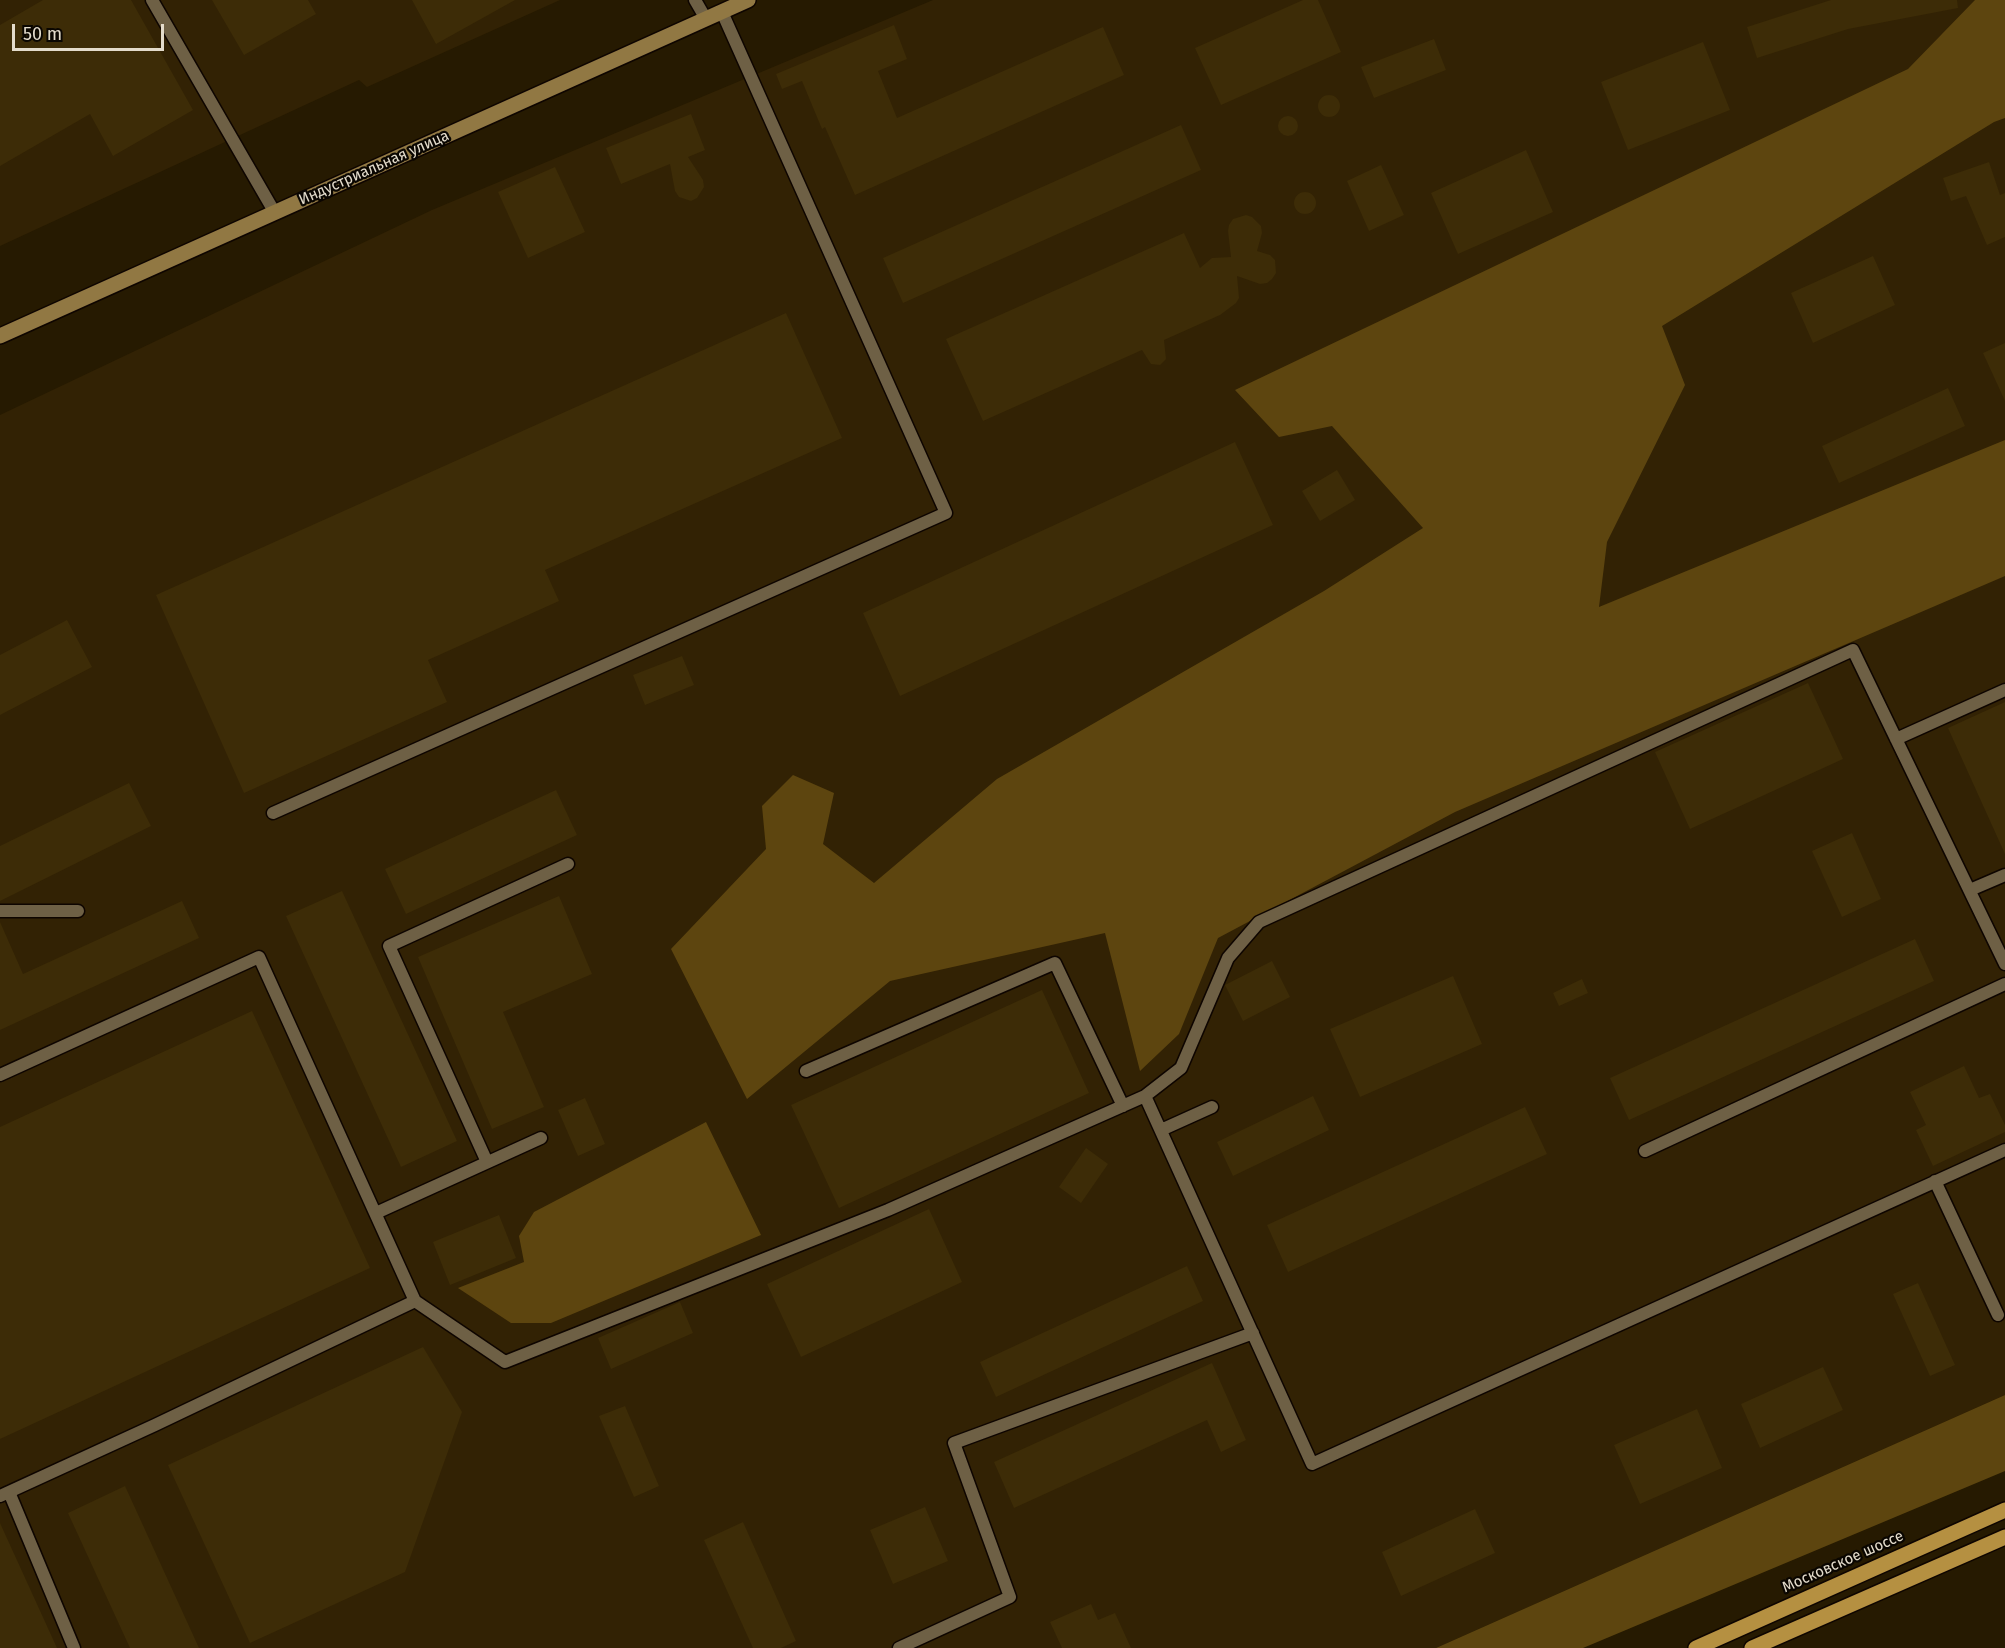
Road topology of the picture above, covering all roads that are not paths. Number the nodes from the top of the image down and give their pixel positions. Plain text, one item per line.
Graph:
1 (152, 0) edge
2 (695, 0) edge
3 (748, 0) edge
4 (722, 12) junction
5 (706, 19) junction
6 (275, 213) junction
7 (0, 336) edge
8 (2005, 690) edge
9 (1896, 739) junction
10 (273, 813) dead end
11 (568, 864) dead end
12 (2005, 874) edge
13 (1970, 891) junction
14 (0, 911) edge
15 (78, 911) dead end
16 (2005, 964) edge
17 (2005, 984) edge
18 (806, 1071) dead end
19 (0, 1075) edge
20 (1145, 1095) junction
21 (1123, 1106) junction
22 (1212, 1107) dead end
23 (1161, 1130) junction
24 (541, 1138) dead end
25 (2005, 1150) edge
26 (1645, 1151) dead end
27 (487, 1162) junction
28 (1935, 1182) junction
29 (375, 1213) junction
30 (415, 1301) junction
31 (1998, 1315) dead end
32 (1253, 1333) junction
33 (4, 1494) edge
34 (2005, 1510) edge
35 (2005, 1538) edge
36 (74, 1648) edge
37 (899, 1648) edge
38 (1696, 1648) edge
39 (1752, 1648) edge

1 - 6 lane
2 - 5 lane
3 - 4 street, Индустриальная улица
4 - 5 street, Индустриальная улица
4 - 10 lane
5 - 6 street, Индустриальная улица
6 - 7 street, Индустриальная улица
8 - 9 lane
9 - 13 lane
9 - 20 lane
11 - 27 lane
12 - 13 lane
13 - 16 lane
14 - 15 lane
17 - 26 lane
18 - 21 lane
19 - 29 lane
20 - 21 lane
20 - 23 lane
21 - 30 lane
22 - 23 lane
23 - 32 lane
24 - 27 lane
25 - 28 lane
27 - 29 lane
28 - 31 lane
28 - 32 lane
29 - 30 lane
30 - 33 lane
32 - 37 lane
33 - 36 lane
34 - 38 main road, Московское шоссе
35 - 39 main road

